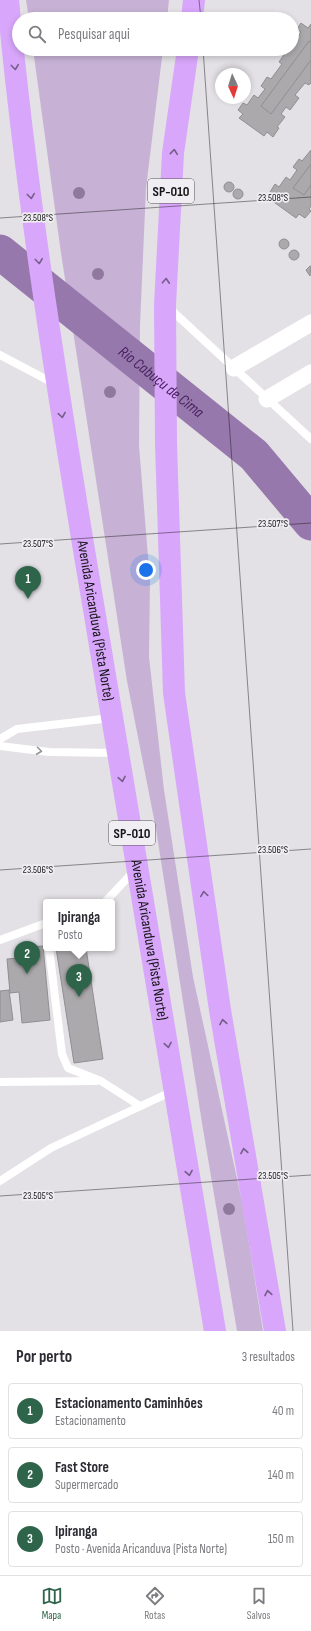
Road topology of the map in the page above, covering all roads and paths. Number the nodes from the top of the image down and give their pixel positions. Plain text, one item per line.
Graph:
1 (8, 0) edge
2 (194, 0) edge
3 (193, 12) edge
4 (12, 34) edge
5 (15, 56) edge
6 (187, 56) edge
7 (165, 305) junction
8 (311, 323) edge
9 (0, 355) edge
10 (234, 368) junction
11 (311, 373) edge
12 (57, 385) junction
13 (267, 399) junction
14 (311, 439) edge
15 (112, 718) junction
16 (0, 739) edge
17 (0, 746) edge
18 (117, 753) junction
19 (138, 866) junction
20 (108, 899) edge
21 (43, 924) edge
22 (0, 940) edge
23 (49, 951) edge
24 (101, 1081) junction
25 (0, 1082) edge
26 (176, 1090) junction
27 (140, 1106) junction
28 (0, 1181) edge
29 (215, 1331) edge
30 (275, 1331) edge

1 -> 4 highway, Avenida Aricanduva (Pista Norte) / SP-010
2 - 3 highway
5 -> 12 highway, Avenida Aricanduva (Pista Norte) / SP-010
7 -> 6 highway, SP-010
7 - 10 lane
30 -> 7 highway, SP-010
8 - 10 street
9 - 12 lane
10 - 13 lane
11 - 13 street
12 -> 15 highway, Avenida Aricanduva (Pista Norte) / SP-010
13 - 14 lane
15 - 16 lane
15 - 18 highway, Avenida Aricanduva (Pista Norte) / SP-010
17 -> 18 lane
18 -> 19 highway, Avenida Aricanduva (Pista Norte) / SP-010
19 - 20 lane
19 -> 26 highway, Avenida Aricanduva (Pista Norte) / SP-010
21 - 22 lane
23 - 24 lane
24 - 25 lane
24 - 27 lane
26 - 27 lane
26 -> 29 highway, Avenida Aricanduva (Pista Norte) / SP-010
27 - 28 lane

